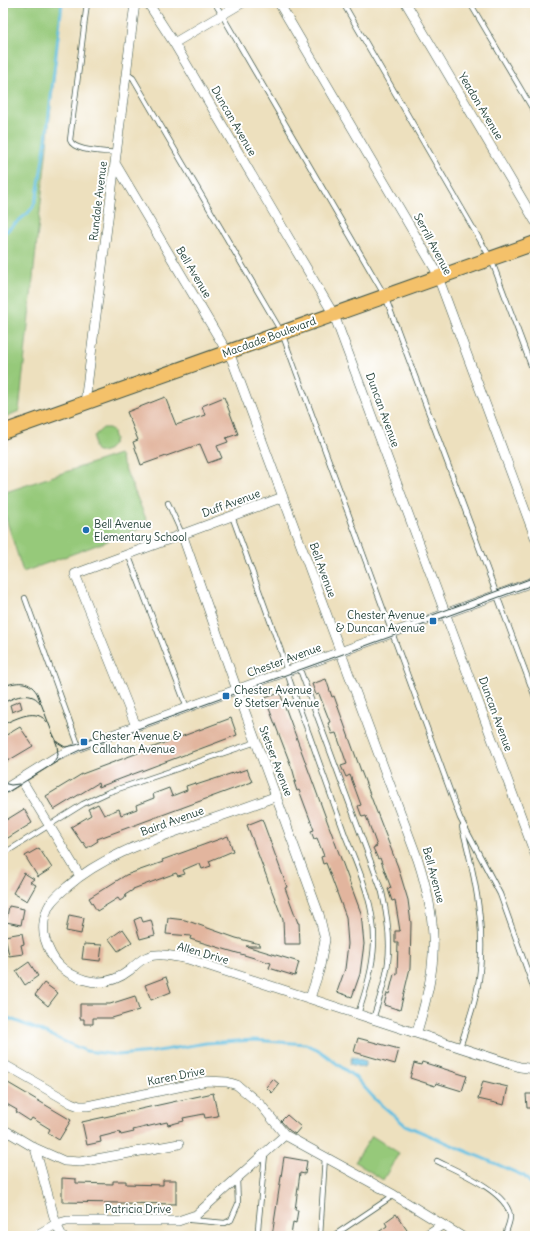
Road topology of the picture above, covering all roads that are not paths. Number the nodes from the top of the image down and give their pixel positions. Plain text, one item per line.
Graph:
1 (87, 3) edge
2 (135, 3) edge
3 (148, 3) edge
4 (215, 3) edge
5 (242, 3) edge
6 (278, 3) edge
7 (343, 3) edge
8 (406, 3) edge
9 (470, 3) edge
10 (222, 15) junction
11 (174, 43) junction
12 (126, 73) junction
13 (535, 113) edge
14 (116, 153) junction
15 (115, 164) junction
16 (535, 221) edge
17 (535, 243) edge
18 (491, 259) junction
19 (438, 277) junction
20 (385, 296) junction
21 (334, 315) junction
22 (282, 333) junction
23 (228, 352) junction
24 (535, 376) edge
25 (85, 403) junction
26 (3, 432) edge
27 (283, 497) junction
28 (168, 503) dead end
29 (232, 516) junction
30 (182, 534) junction
31 (535, 537) edge
32 (128, 554) junction
33 (535, 581) edge
34 (497, 595) junction
35 (26, 598) dead end
36 (446, 614) junction
37 (391, 634) junction
38 (341, 652) junction
39 (299, 668) junction
40 (286, 672) junction
41 (236, 690) junction
42 (535, 697) edge
43 (186, 708) junction
44 (136, 726) junction
45 (256, 742) junction
46 (79, 747) junction
47 (21, 779) junction
48 (3, 790) edge
49 (277, 796) junction
50 (460, 818) junction
51 (50, 826) junction
52 (3, 854) edge
53 (535, 854) edge
54 (80, 876) junction
55 (535, 992) edge
56 (310, 998) junction
57 (358, 1014) junction
58 (373, 1019) junction
59 (417, 1032) junction
60 (460, 1047) junction
61 (3, 1064) edge
62 (535, 1069) edge
63 (3, 1129) edge
64 (285, 1135) junction
65 (179, 1144) dead end
66 (35, 1148) junction
67 (266, 1152) junction
68 (325, 1156) junction
69 (437, 1161) dead end
70 (237, 1178) junction
71 (394, 1195) junction
72 (184, 1219) junction
73 (56, 1224) junction
74 (442, 1225) junction
75 (258, 1229) dead end
76 (36, 1236) edge
77 (62, 1236) edge
78 (320, 1236) edge
79 (332, 1236) edge
80 (425, 1236) edge
81 (461, 1236) edge
82 (504, 1236) edge

1 - 14 lane
2 - 12 street, Rundale Avenue
3 - 11 street, Duncan Avenue
4 - 10 lane
5 - 10 street
6 - 19 street, Serrill Avenue
7 - 18 lane
8 - 16 street, Yeadon Avenue
9 - 13 lane
10 - 11 street
10 - 20 lane
11 - 21 street, Duncan Avenue
12 - 14 street, Rundale Avenue
12 - 22 lane
14 - 15 street, Rundale Avenue
15 - 23 street, Bell Avenue
15 - 25 street, Rundale Avenue
17 - 18 main road, Macdade Boulevard
18 - 19 main road, Macdade Boulevard
18 - 24 lane
19 - 20 main road, Macdade Boulevard
19 - 31 street, Serrill Avenue
20 - 21 main road, Macdade Boulevard
20 - 34 lane
21 - 22 main road, Macdade Boulevard
21 - 36 street, Duncan Avenue
22 - 23 main road, Macdade Boulevard
22 - 37 lane
23 - 25 main road, Macdade Boulevard
23 - 27 street, Bell Avenue
25 - 26 main road, Macdade Boulevard
27 - 29 street, Duff Avenue
27 - 38 street, Bell Avenue
28 - 30 lane
29 - 30 street, Duff Avenue
29 - 40 lane
30 - 32 street, Duff Avenue
30 - 41 street, Stetser Avenue
32 - 43 lane
32 - 44 street, Duff Avenue
33 - 34 street, Chester Avenue
34 - 36 street, Chester Avenue
34 - 42 lane
35 - 46 lane
36 - 37 street, Chester Avenue
36 - 53 street, Duncan Avenue
37 - 38 street, Chester Avenue
37 - 50 lane
38 - 39 street, Chester Avenue
38 - 59 street, Bell Avenue
39 - 40 street, Chester Avenue
39 - 58 lane
40 - 41 street, Chester Avenue
40 - 57 lane
41 - 43 street, Chester Avenue
41 - 45 street, Stetser Avenue
43 - 44 street, Chester Avenue
44 - 46 street, Chester Avenue
45 - 49 street, Stetser Avenue
45 - 51 lane
46 - 47 street, Chester Avenue
47 - 48 street, Chester Avenue
47 - 51 street
49 - 54 street, Baird Avenue
49 - 56 street, Stetser Avenue
50 - 55 lane
50 - 60 lane
51 - 52 lane
51 - 54 street
54 - 56 street, Allen Drive
56 - 57 street, Allen Drive
57 - 58 street, Allen Drive
58 - 59 street, Allen Drive
59 - 60 street, Allen Drive
60 - 62 street, Allen Drive
61 - 64 street, Karen Drive
63 - 66 street
64 - 67 street, Patricia Drive
64 - 68 street, Karen Drive
65 - 66 street
66 - 73 street
67 - 70 street, Patricia Drive
67 - 75 lane
68 - 71 street, Karen Drive
68 - 78 lane
69 - 82 lane
70 - 72 street, Patricia Drive
70 - 72 lane
71 - 74 street, Karen Drive
71 - 79 lane
72 - 73 street, Patricia Drive
73 - 76 street, Patricia Drive
73 - 77 street
74 - 80 street
74 - 81 street, Karen Drive

